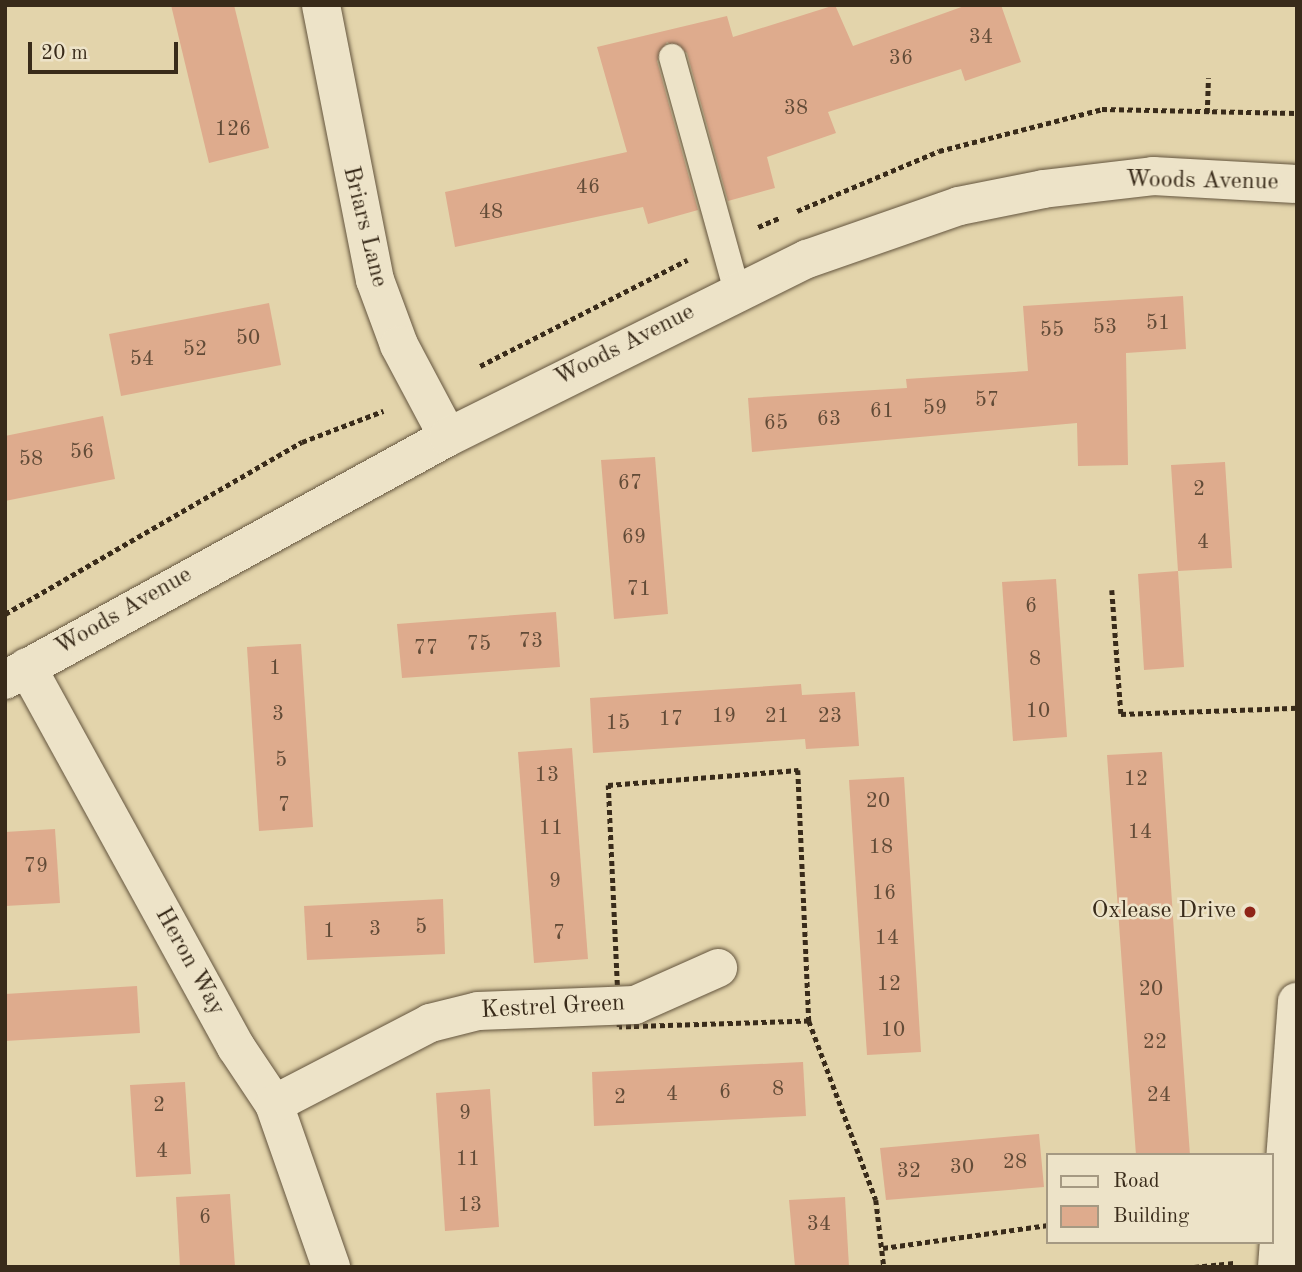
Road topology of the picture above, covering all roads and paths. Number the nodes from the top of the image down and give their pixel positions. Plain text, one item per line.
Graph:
1 (321, 5) edge
2 (672, 57) dead end
3 (1208, 78) dead end
4 (1207, 113) junction
5 (1297, 113) edge
6 (1036, 125) dead end
7 (1297, 184) edge
8 (737, 288) junction
9 (448, 436) junction
10 (1112, 590) dead end
11 (16, 673) edge
12 (1297, 708) edge
13 (718, 968) dead end
14 (1297, 1002) edge
15 (617, 1006) junction
16 (809, 1021) junction
17 (274, 1104) junction
18 (1046, 1225) edge
19 (882, 1248) junction
20 (331, 1267) edge
21 (884, 1267) edge
22 (1277, 1267) edge

1 - 9 street, Briars Lane
2 - 8 lane
3 - 4 path
4 - 5 path
4 - 6 path
7 - 8 street, Woods Avenue
8 - 9 street, Woods Avenue
9 - 11 street, Woods Avenue
10 - 12 path
11 - 17 street, Heron Way
13 - 15 street, Kestrel Green
14 - 22 street
15 - 16 path
15 - 16 path
15 - 17 street, Kestrel Green
16 - 19 path
17 - 20 street, Heron Way
18 - 19 path
19 - 21 path

